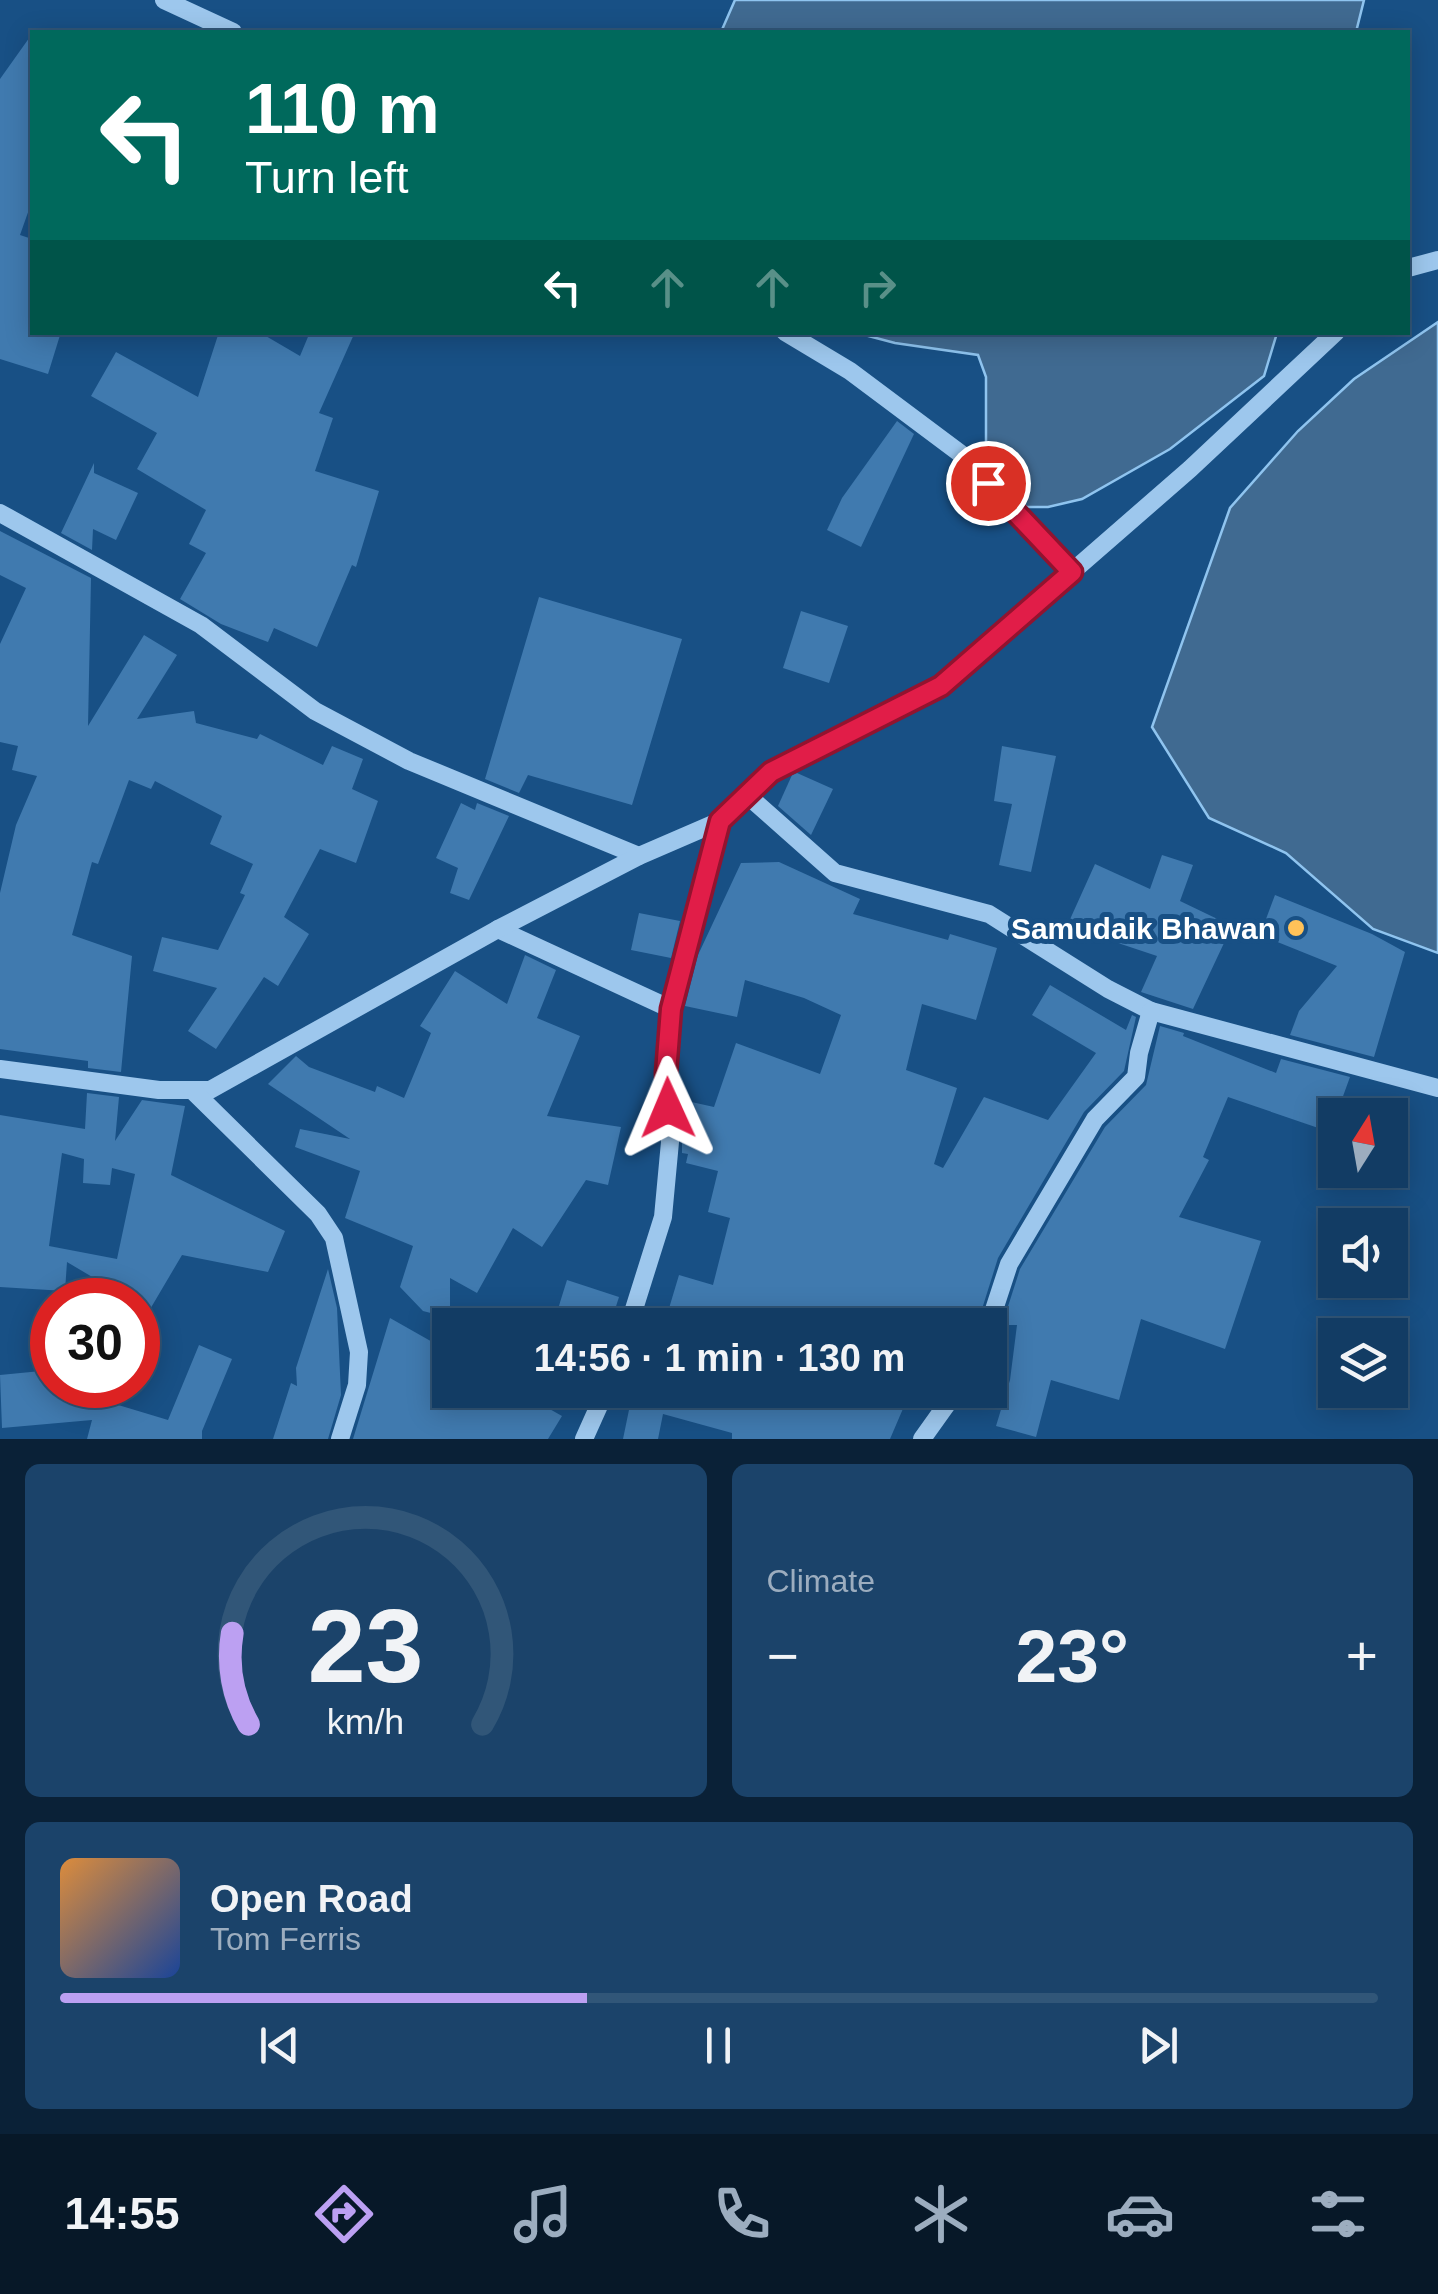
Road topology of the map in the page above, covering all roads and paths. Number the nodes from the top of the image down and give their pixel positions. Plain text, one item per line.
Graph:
1 (164, 0) edge
2 (229, 30) edge
3 (1438, 260) edge
4 (1410, 267) edge
5 (790, 335) edge
6 (1333, 335) edge
7 (0, 513) edge
8 (1072, 572) junction
9 (748, 795) junction
10 (720, 821) junction
11 (639, 856) junction
12 (498, 929) junction
13 (671, 1009) junction
14 (1152, 1011) junction
15 (0, 1069) edge
16 (1438, 1088) edge
17 (192, 1090) junction
18 (634, 1308) edge
19 (994, 1308) edge
20 (598, 1408) edge
21 (944, 1408) edge
22 (340, 1439) edge
23 (584, 1439) edge
24 (922, 1439) edge

1 - 2 street
3 - 4 street
5 - 8 street
6 - 8 street
7 - 11 street
8 - 9 street
9 - 10 street
9 - 14 street
10 - 11 street
10 - 13 street
11 - 12 street
12 - 13 street
12 - 17 street
13 - 18 street
14 - 16 street
14 - 19 street
15 - 17 street
17 - 22 street
20 - 23 street
21 - 24 street

